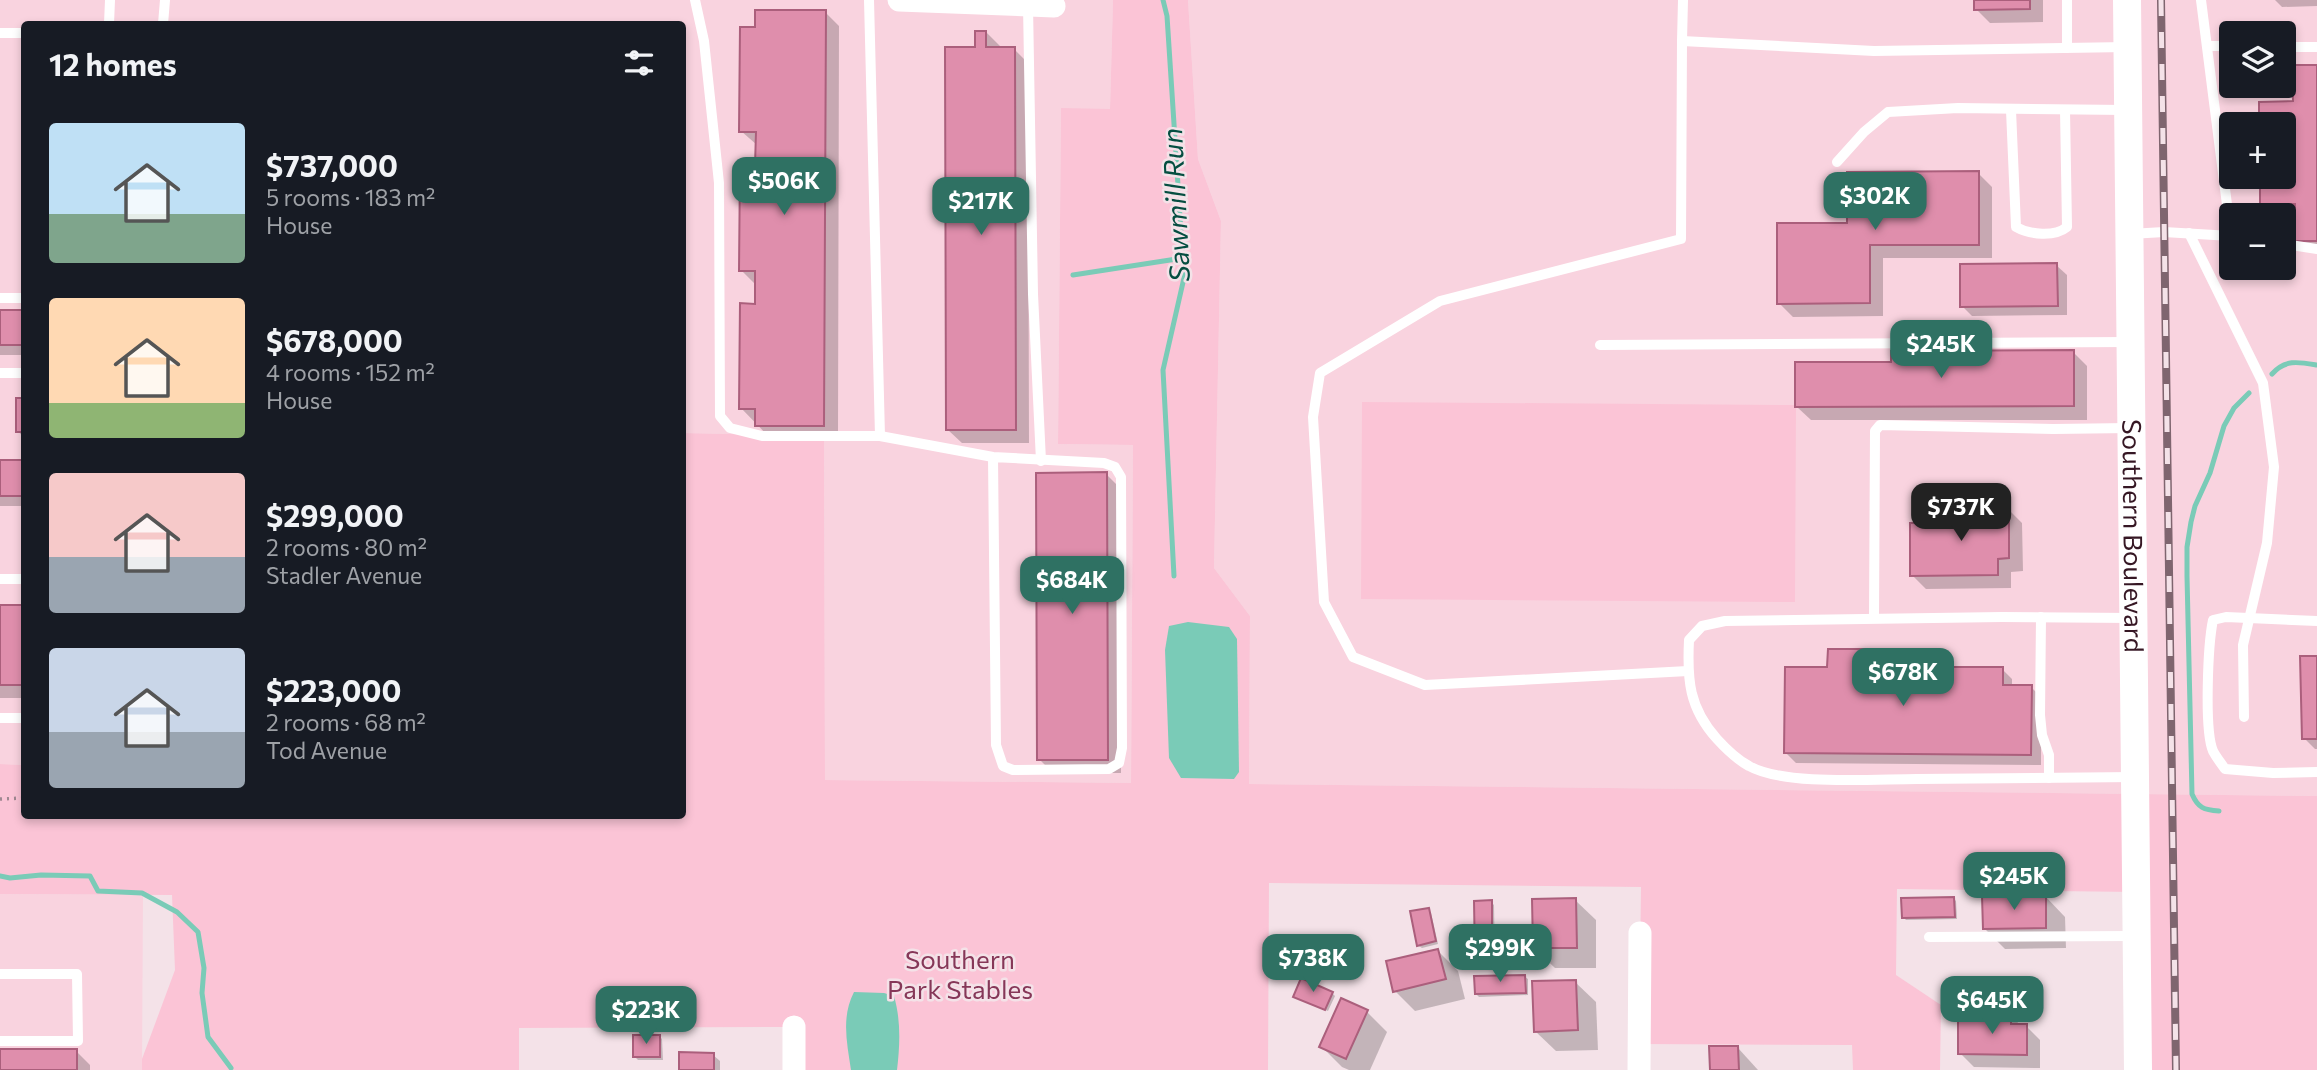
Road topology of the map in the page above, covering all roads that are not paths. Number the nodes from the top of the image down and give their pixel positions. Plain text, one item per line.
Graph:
1 (110, 0) edge
2 (164, 0) edge
3 (695, 0) edge
4 (869, 0) edge
5 (899, 0) edge
6 (1683, 0) edge
7 (2067, 0) edge
8 (2127, 0) edge
9 (2201, 0) edge
10 (1028, 5) junction
11 (1054, 6) dead end
12 (109, 21) edge
13 (163, 21) edge
14 (0, 33) edge
15 (21, 33) edge
16 (1682, 41) junction
17 (2208, 46) junction
18 (2219, 46) edge
19 (2127, 47) junction
20 (2296, 47) edge
21 (2317, 47) edge
22 (2067, 48) junction
23 (2011, 110) junction
24 (2065, 110) junction
25 (2129, 110) junction
26 (1837, 162) dead end
27 (2189, 233) junction
28 (2130, 234) junction
29 (2296, 246) edge
30 (2317, 250) edge
31 (0, 298) edge
32 (21, 298) edge
33 (2130, 342) junction
34 (1600, 345) dead end
35 (0, 373) edge
36 (21, 373) edge
37 (2130, 428) junction
38 (880, 436) junction
39 (993, 457) junction
40 (1041, 461) junction
41 (0, 579) edge
42 (21, 579) edge
43 (2041, 617) junction
44 (1874, 618) junction
45 (2133, 618) junction
46 (2249, 618) junction
47 (2317, 621) edge
48 (1688, 671) junction
49 (2244, 717) dead end
50 (0, 718) edge
51 (21, 718) edge
52 (2317, 772) edge
53 (2134, 777) junction
54 (2049, 778) junction
55 (1640, 933) dead end
56 (2137, 936) junction
57 (1929, 937) dead end
58 (0, 974) edge
59 (794, 1027) dead end
60 (0, 1041) edge
61 (794, 1070) edge
62 (1639, 1070) edge
63 (2138, 1070) edge

1 - 12 lane
2 - 13 lane
3 - 38 lane
4 - 38 lane
5 - 10 street
6 - 16 lane
7 - 22 lane
8 - 19 street, Southern Boulevard
9 - 17 lane
10 - 11 street
10 - 40 lane
14 - 15 lane
16 - 22 lane
16 - 48 lane
17 - 18 lane
17 - 27 lane
19 - 22 lane
19 - 25 street, Southern Boulevard
20 - 21 lane
23 - 24 lane
23 - 24 lane
23 - 26 lane
24 - 25 lane
25 - 28 street, Southern Boulevard
27 - 28 lane
27 - 46 lane
28 - 33 street, Southern Boulevard
29 - 30 lane
31 - 32 lane
33 - 34 lane
33 - 37 street, Southern Boulevard
35 - 36 lane
37 - 44 lane
37 - 45 street, Southern Boulevard
38 - 39 lane
39 - 40 lane
39 - 40 lane
41 - 42 lane
43 - 44 lane
43 - 45 lane
43 - 54 lane
44 - 48 lane
45 - 53 street, Southern Boulevard
46 - 47 lane
46 - 49 lane
46 - 52 lane
48 - 54 lane
50 - 51 lane
53 - 54 lane
53 - 56 street, Southern Boulevard
55 - 62 street
56 - 57 lane
56 - 63 street, Southern Boulevard
58 - 60 lane
59 - 61 street

